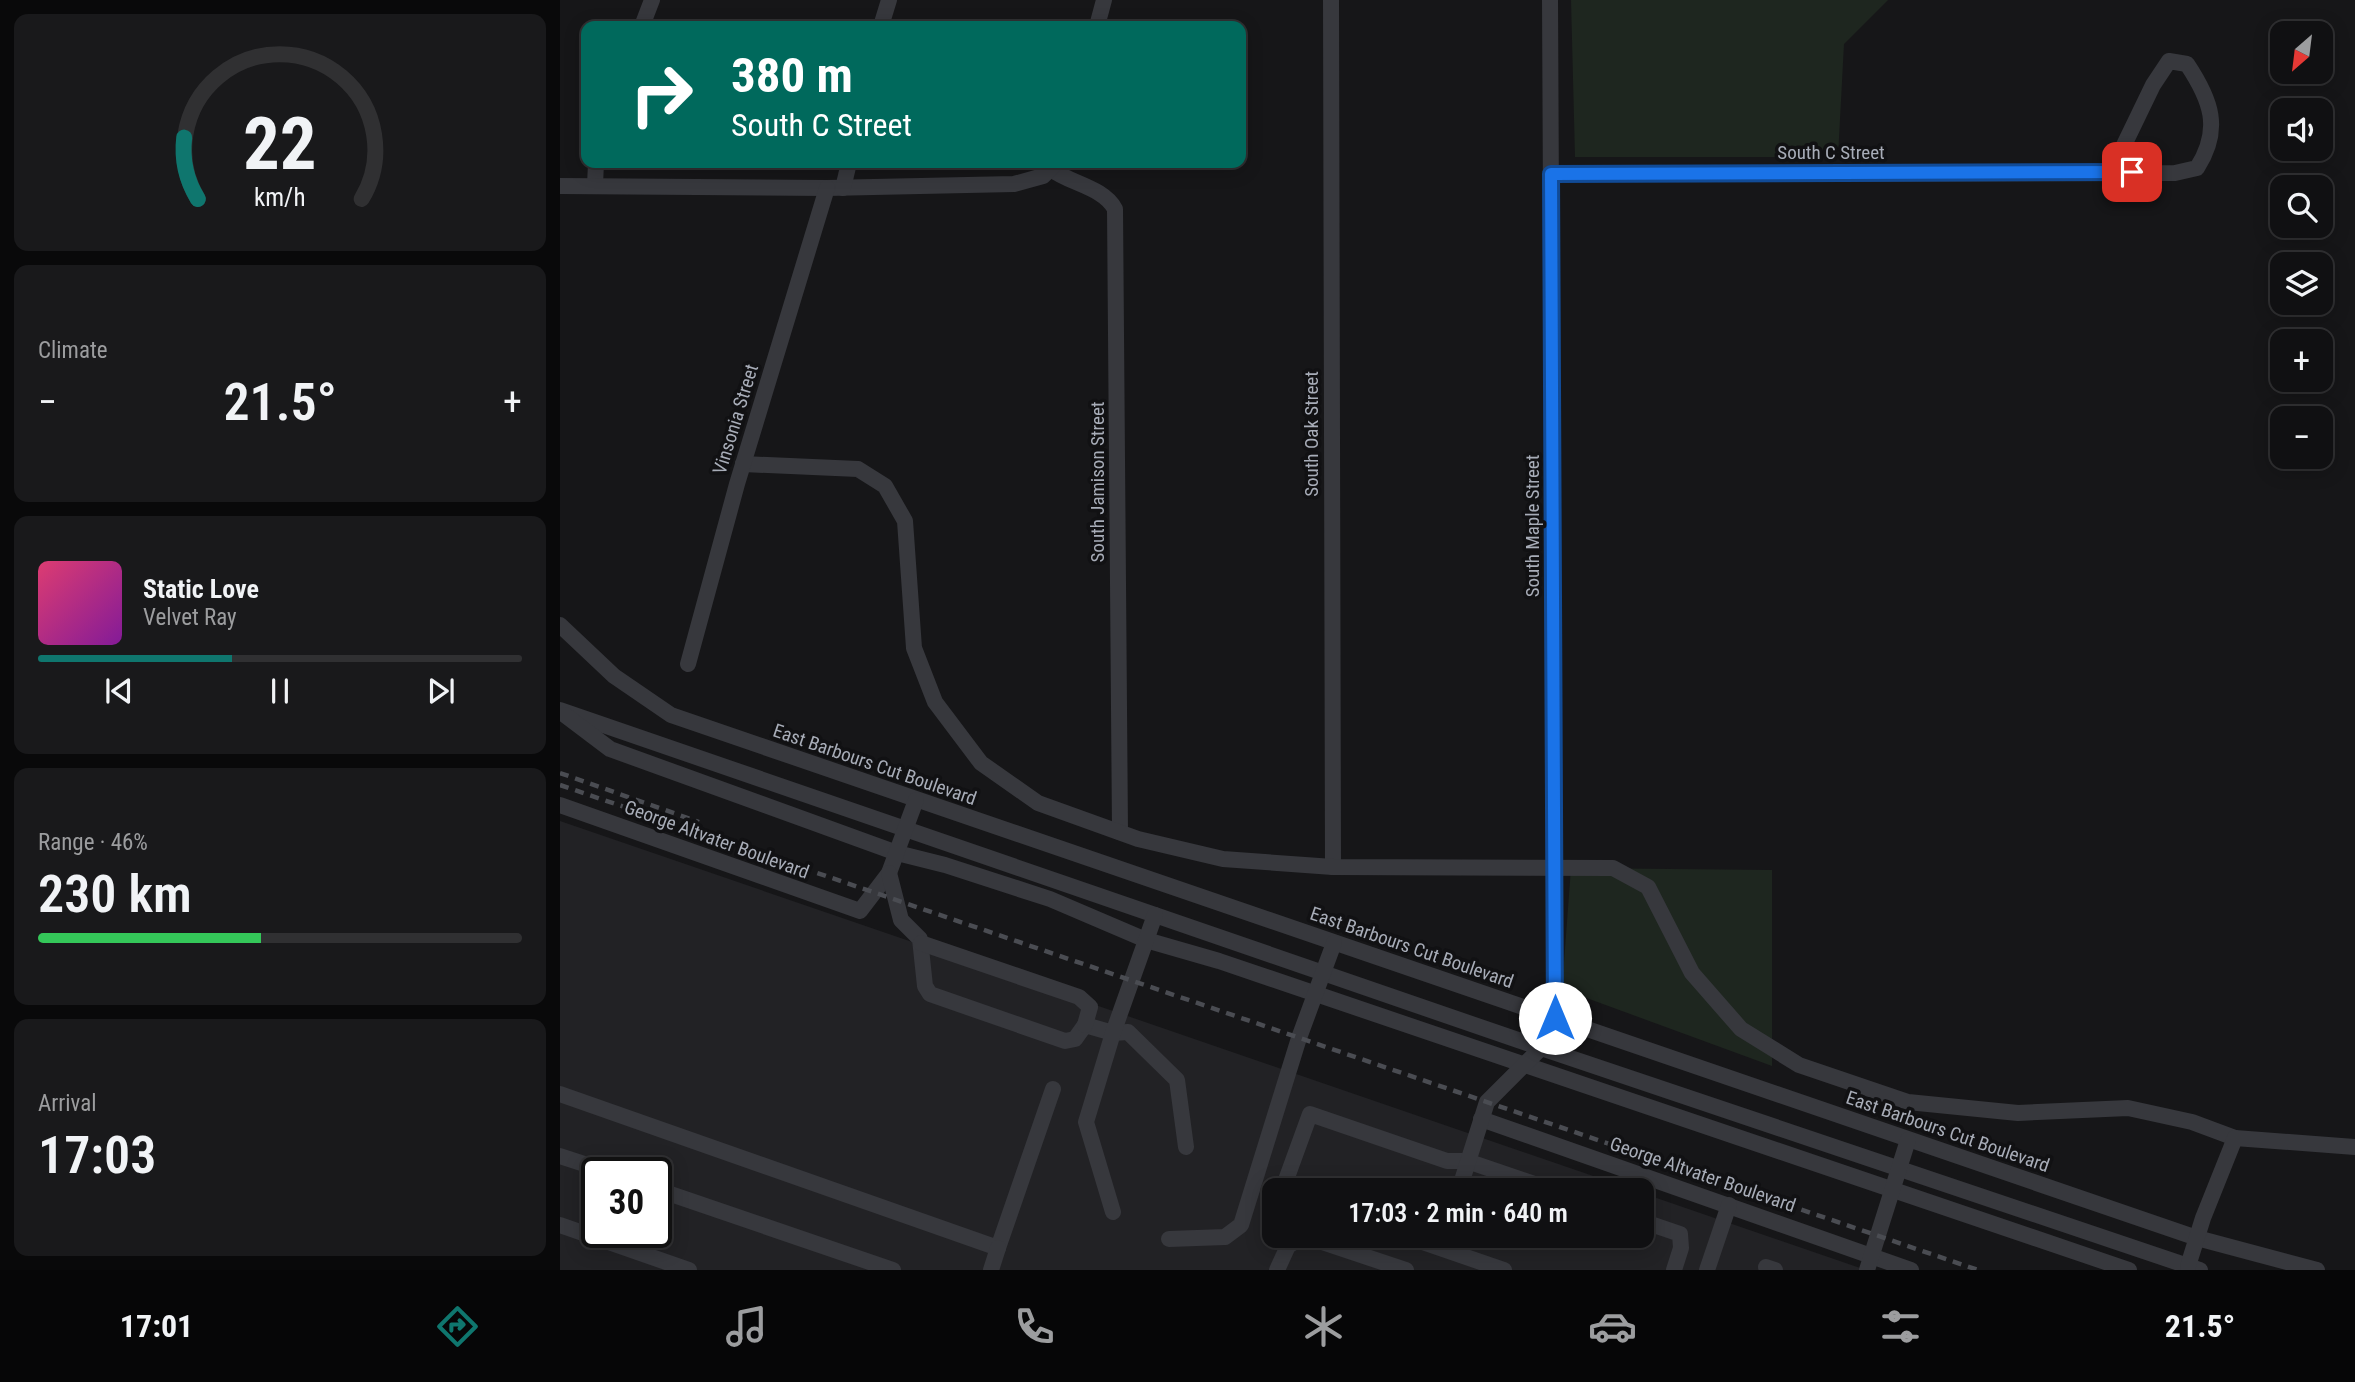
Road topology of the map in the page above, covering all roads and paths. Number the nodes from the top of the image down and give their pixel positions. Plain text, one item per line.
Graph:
1 (652, 0) edge
2 (889, 0) edge
3 (1104, 0) edge
4 (1331, 0) edge
5 (1550, 0) edge
6 (644, 21) edge
7 (883, 21) edge
8 (1098, 21) edge
9 (596, 168) edge
10 (846, 168) edge
11 (1050, 168) edge
12 (1055, 168) edge
13 (2111, 172) junction
14 (1551, 174) junction
15 (560, 186) edge
16 (595, 186) junction
17 (835, 188) junction
18 (743, 464) junction
19 (560, 625) edge
20 (688, 664) dead end
21 (560, 710) edge
22 (671, 715) junction
23 (663, 745) junction
24 (916, 800) junction
25 (560, 805) edge
26 (905, 829) junction
27 (1120, 832) junction
28 (897, 853) junction
29 (1333, 867) junction
30 (1554, 868) junction
31 (1119, 869) junction
32 (889, 873) junction
33 (1110, 899) junction
34 (1155, 915) junction
35 (1146, 940) junction
36 (921, 943) junction
37 (1334, 943) junction
38 (1323, 973) junction
39 (1315, 994) junction
40 (1555, 1018) junction
41 (1084, 1025) junction
42 (1113, 1033) junction
43 (1541, 1048) junction
44 (1523, 1066) junction
45 (1053, 1090) dead end
46 (560, 1094) edge
47 (1775, 1094) junction
48 (1481, 1119) junction
49 (1765, 1124) junction
50 (2235, 1138) junction
51 (1908, 1140) junction
52 (1186, 1147) dead end
53 (2355, 1147) edge
54 (560, 1156) edge
55 (1467, 1161) junction
56 (581, 1163) edge
57 (1899, 1169) junction
58 (1287, 1178) edge
59 (1462, 1178) edge
60 (1517, 1178) edge
61 (1892, 1189) junction
62 (672, 1194) edge
63 (1728, 1205) junction
64 (1113, 1212) dead end
65 (560, 1225) edge
66 (1654, 1225) edge
67 (2197, 1238) junction
68 (1169, 1239) dead end
69 (2118, 1244) junction
70 (998, 1248) junction
71 (1456, 1248) edge
72 (1870, 1263) edge
73 (2111, 1267) edge
74 (2194, 1268) edge
75 (689, 1270) edge
76 (893, 1270) edge
77 (991, 1270) edge
78 (1277, 1270) edge
79 (1406, 1270) edge
80 (1504, 1270) edge
81 (1674, 1270) edge
82 (1707, 1270) edge
83 (1911, 1270) edge
84 (2129, 1270) edge
85 (2317, 1270) edge

1 - 6 street
2 - 7 street
3 - 8 street
4 - 29 street, South Oak Street
5 - 14 street, South Maple Street
9 - 16 street
10 - 17 street, Vinsonia Street
11 - 17 street
12 - 27 street, South Jamison Street
13 - 13 street, South C Street
13 - 14 street, South C Street
14 - 30 street, South Maple Street
15 - 16 street
16 - 17 street
17 - 18 street, Vinsonia Street
18 - 20 street, Vinsonia Street
18 - 27 street
19 - 22 street, East Barbours Cut Boulevard
21 - 23 street
21 - 28 street
22 - 23 street
22 - 24 street, East Barbours Cut Boulevard
23 - 26 street
24 - 26 street
24 - 31 street, East Barbours Cut Boulevard
25 - 32 street, George Altvater Boulevard
26 - 28 street
26 - 33 street
27 - 29 street
28 - 32 street
28 - 35 street
29 - 30 street
30 - 40 street, South Maple Street
30 - 50 street
31 - 33 street
31 - 37 street, East Barbours Cut Boulevard
32 - 36 street
33 - 34 street
34 - 35 street
34 - 38 street
35 - 39 street
35 - 42 street
36 - 41 street
36 - 41 street
37 - 38 street
37 - 40 street, East Barbours Cut Boulevard
38 - 39 street
38 - 43 street
39 - 44 street
39 - 68 street
40 - 43 street, South Maple Street
40 - 47 street, East Barbours Cut Boulevard
41 - 42 street
42 - 52 street
42 - 64 street
43 - 44 street, South Maple Street
43 - 49 street
44 - 48 street, South Maple Street
44 - 61 street
45 - 70 street
46 - 70 street
47 - 49 street
47 - 51 street, East Barbours Cut Boulevard
48 - 55 street, South Maple Street
48 - 63 street, George Altvater Boulevard
49 - 57 street
50 - 53 street
50 - 67 street
51 - 57 street
51 - 67 street, East Barbours Cut Boulevard
54 - 56 street
55 - 58 street
55 - 59 street, South Maple Street
55 - 60 street
57 - 61 street
57 - 69 street
61 - 72 street
61 - 73 street
62 - 76 street
63 - 72 street, George Altvater Boulevard
63 - 82 street
65 - 75 street
66 - 81 street
67 - 74 street
67 - 85 street, East Barbours Cut Boulevard
69 - 73 street
69 - 74 street
70 - 77 street
71 - 80 street
72 - 83 street, George Altvater Boulevard
73 - 84 street
78 - 79 street

